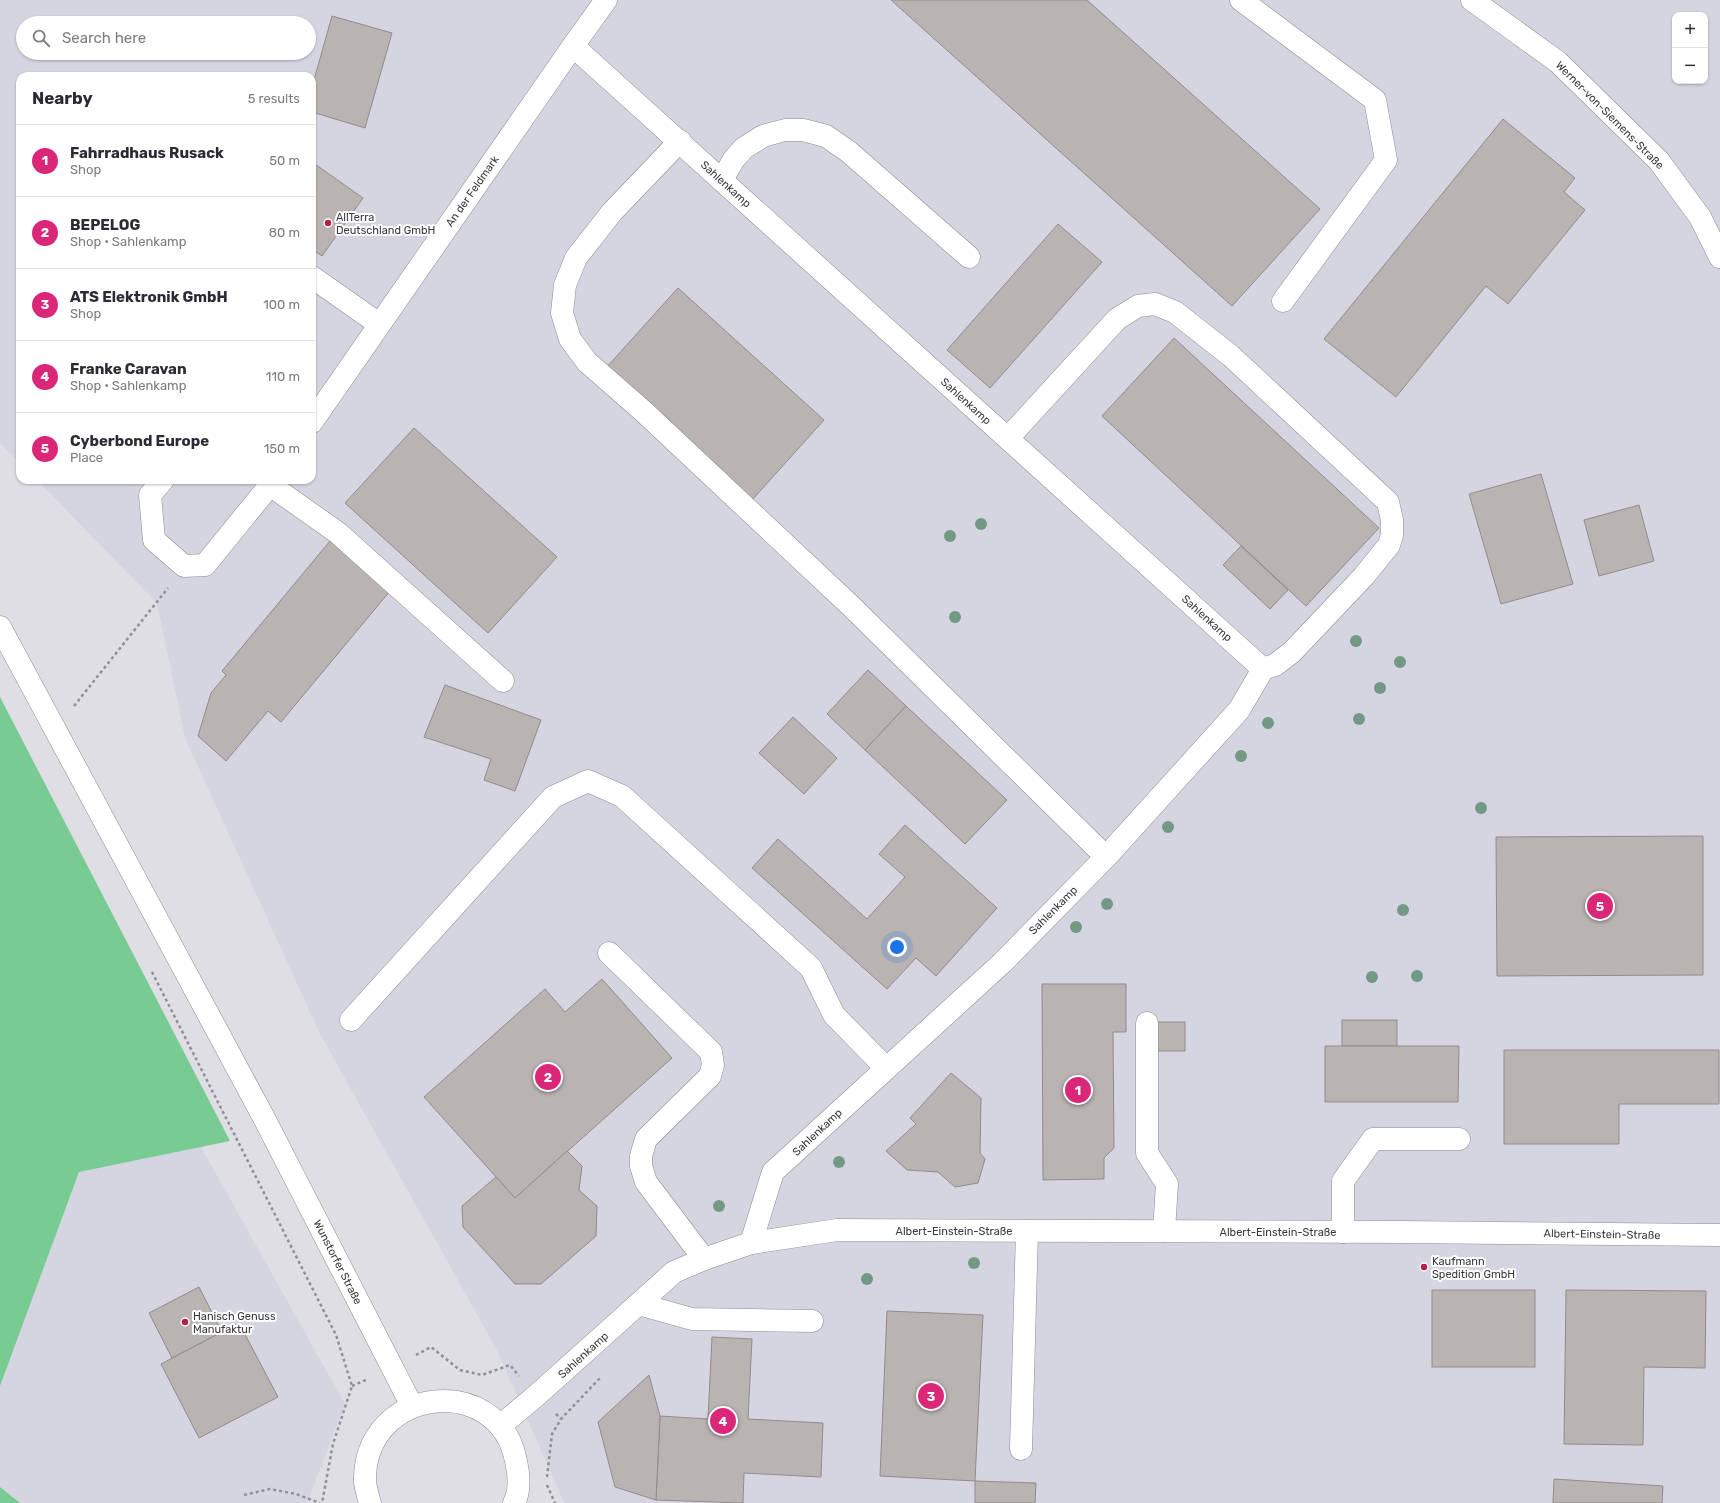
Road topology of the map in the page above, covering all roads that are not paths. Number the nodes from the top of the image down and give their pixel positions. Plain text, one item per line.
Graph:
1 (606, 0) edge
2 (1241, 0) edge
3 (1472, 0) edge
4 (573, 46) junction
5 (680, 141) junction
6 (722, 180) junction
7 (969, 257) dead end
8 (1720, 257) edge
9 (316, 279) edge
10 (1283, 301) dead end
11 (379, 324) junction
12 (316, 416) edge
13 (1008, 438) junction
14 (160, 484) edge
15 (270, 484) edge
16 (275, 484) edge
17 (0, 627) edge
18 (1263, 669) junction
19 (503, 681) dead end
20 (1106, 857) junction
21 (609, 953) dead end
22 (351, 1020) dead end
23 (1146, 1023) dead end
24 (886, 1068) junction
25 (1459, 1139) dead end
26 (837, 1230) joint
27 (1027, 1231) junction
28 (1164, 1232) junction
29 (1343, 1232) junction
30 (1720, 1235) edge
31 (751, 1243) junction
32 (704, 1260) junction
33 (638, 1304) junction
34 (812, 1321) dead end
35 (412, 1406) junction
36 (500, 1426) junction
37 (1021, 1449) dead end
38 (370, 1503) edge
39 (514, 1503) edge

1 - 4 street, An der Feldmark
2 - 10 street
3 - 8 street, Werner-von-Siemens-Straße
4 - 5 street, Sahlenkamp
4 - 11 street, An der Feldmark
5 - 6 street, Sahlenkamp
5 - 20 street
6 - 7 street
6 - 13 street, Sahlenkamp
9 - 11 street
11 - 12 street, An der Feldmark
13 - 18 street, Sahlenkamp
13 - 18 street
14 - 15 street
16 - 19 street
17 - 35 street, Wunstorfer Straße
18 - 20 street, Sahlenkamp
20 - 24 street, Sahlenkamp
21 - 32 street
22 - 24 street
23 - 28 street
24 - 31 street, Sahlenkamp
25 - 29 street
26 - 27 street, Albert-Einstein-Straße
26 - 31 street, Sahlenkamp
27 - 28 street, Albert-Einstein-Straße
27 - 37 street
28 - 29 street, Albert-Einstein-Straße
29 - 30 street, Albert-Einstein-Straße
31 - 32 street, Sahlenkamp
32 - 33 street, Sahlenkamp
33 - 34 street
33 - 36 street, Sahlenkamp
35 - 36 street
35 - 38 street
36 - 39 street

